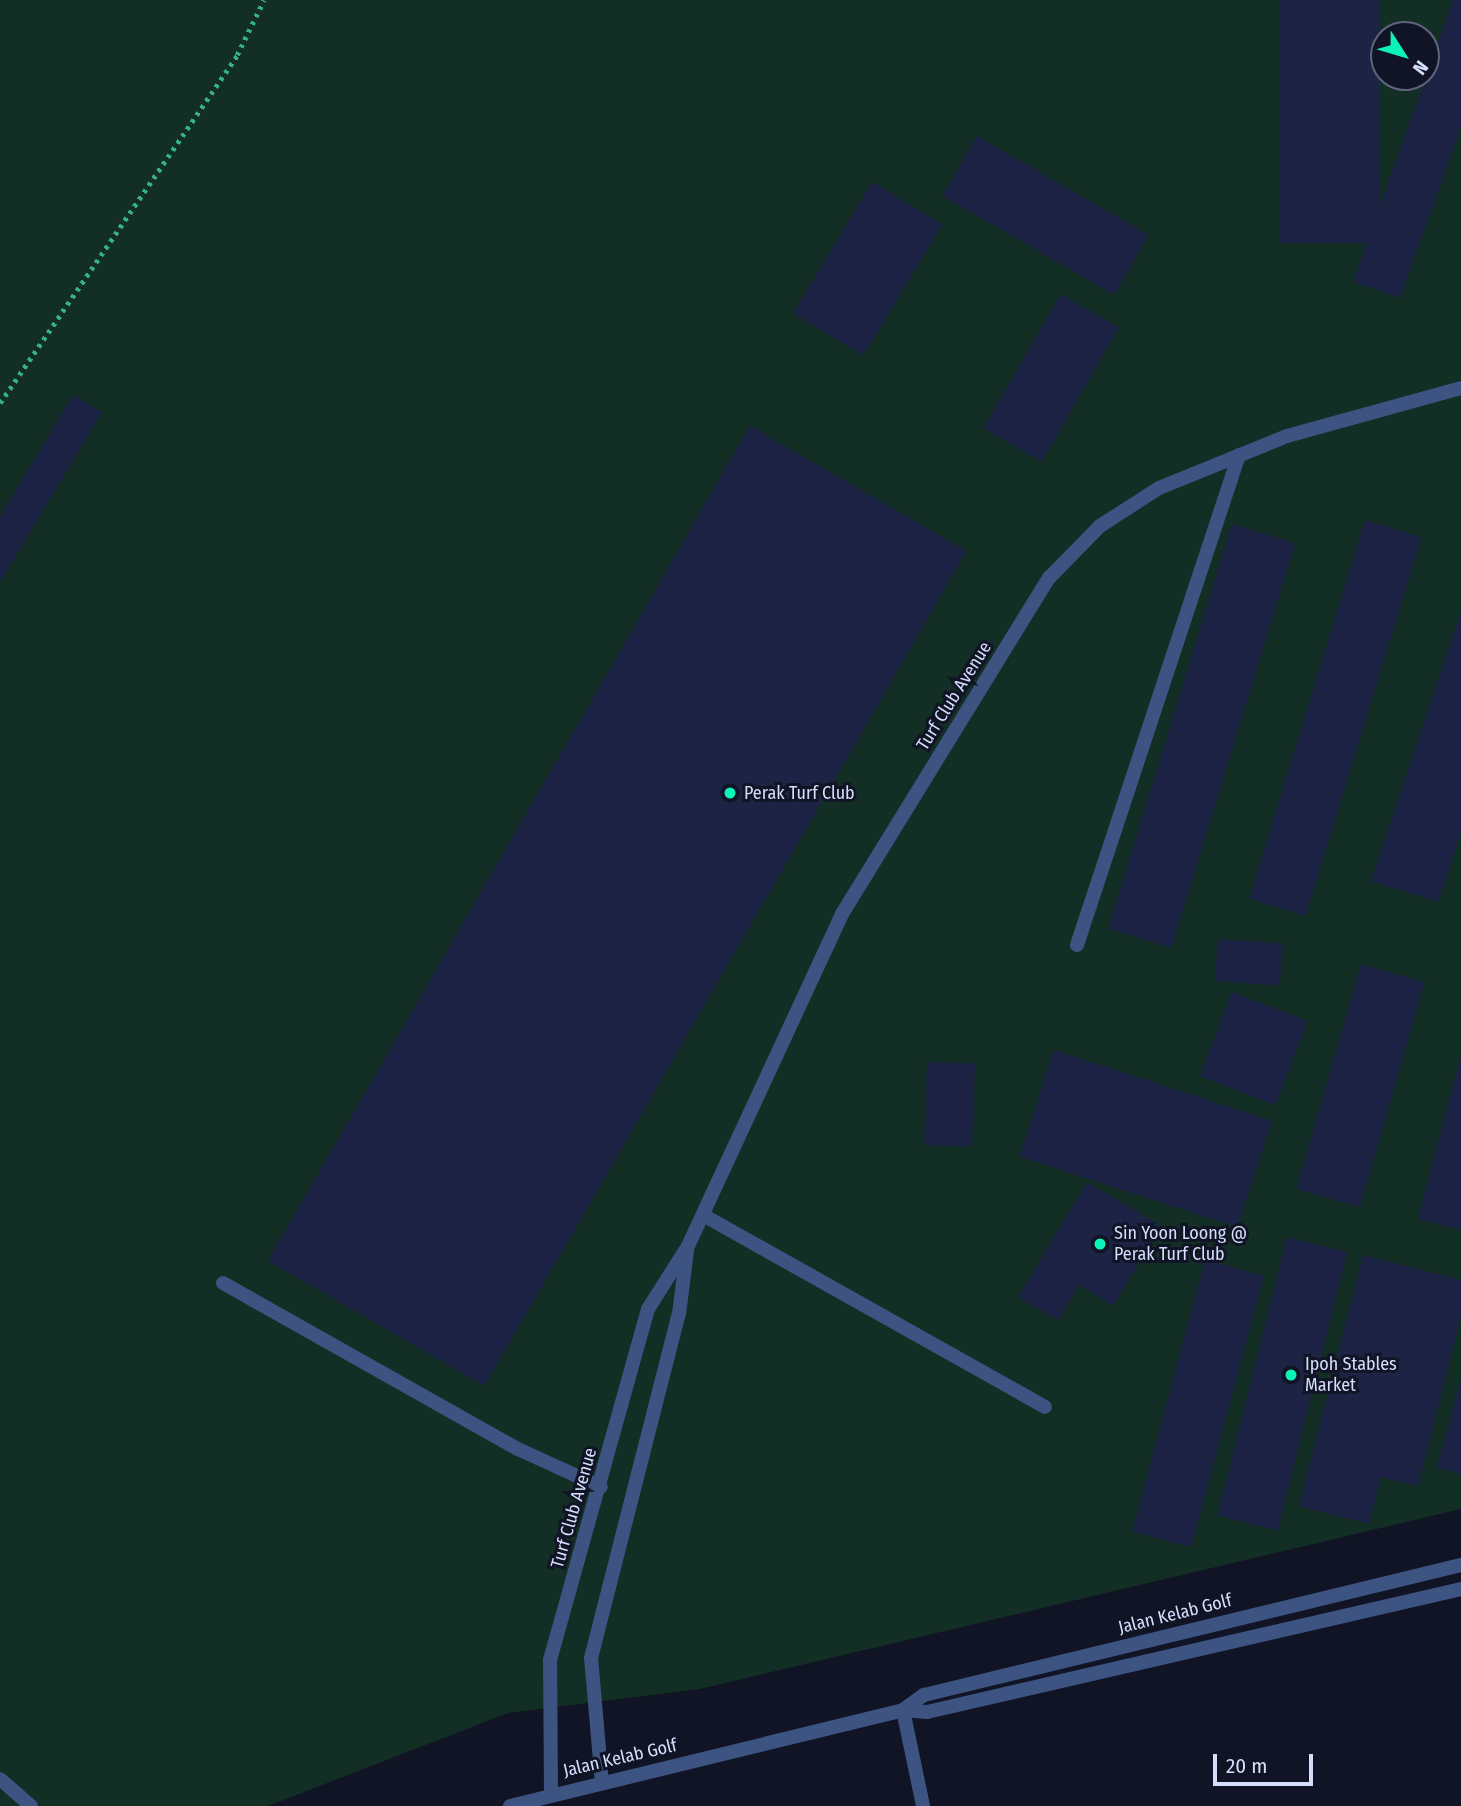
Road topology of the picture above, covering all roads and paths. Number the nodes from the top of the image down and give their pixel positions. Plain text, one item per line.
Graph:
1 (264, 0) edge
2 (1461, 388) edge
3 (0, 403) edge
4 (1239, 455) junction
5 (1077, 945) dead end
6 (703, 1215) junction
7 (688, 1246) junction
8 (223, 1283) dead end
9 (1045, 1407) dead end
10 (601, 1487) junction
11 (1461, 1565) edge
12 (1461, 1589) edge
13 (903, 1710) junction
14 (0, 1779) edge
15 (602, 1783) junction
16 (551, 1793) junction
17 (31, 1806) edge
18 (510, 1806) edge
19 (923, 1806) edge

1 - 3 path
2 - 4 street, Turf Club Avenue
4 - 5 street
4 - 6 street, Turf Club Avenue
6 - 7 street, Turf Club Avenue
6 - 9 street
7 - 10 street, Turf Club Avenue
7 - 15 street, Turf Club Avenue
8 - 10 street
10 - 16 street, Turf Club Avenue
11 - 13 street, Jalan Kelab Golf
12 - 13 street, Jalan Kelab Golf
13 - 15 street, Jalan Kelab Golf
13 - 19 street
14 - 17 street
15 - 16 street, Jalan Kelab Golf
16 - 18 street, Jalan Kelab Golf

